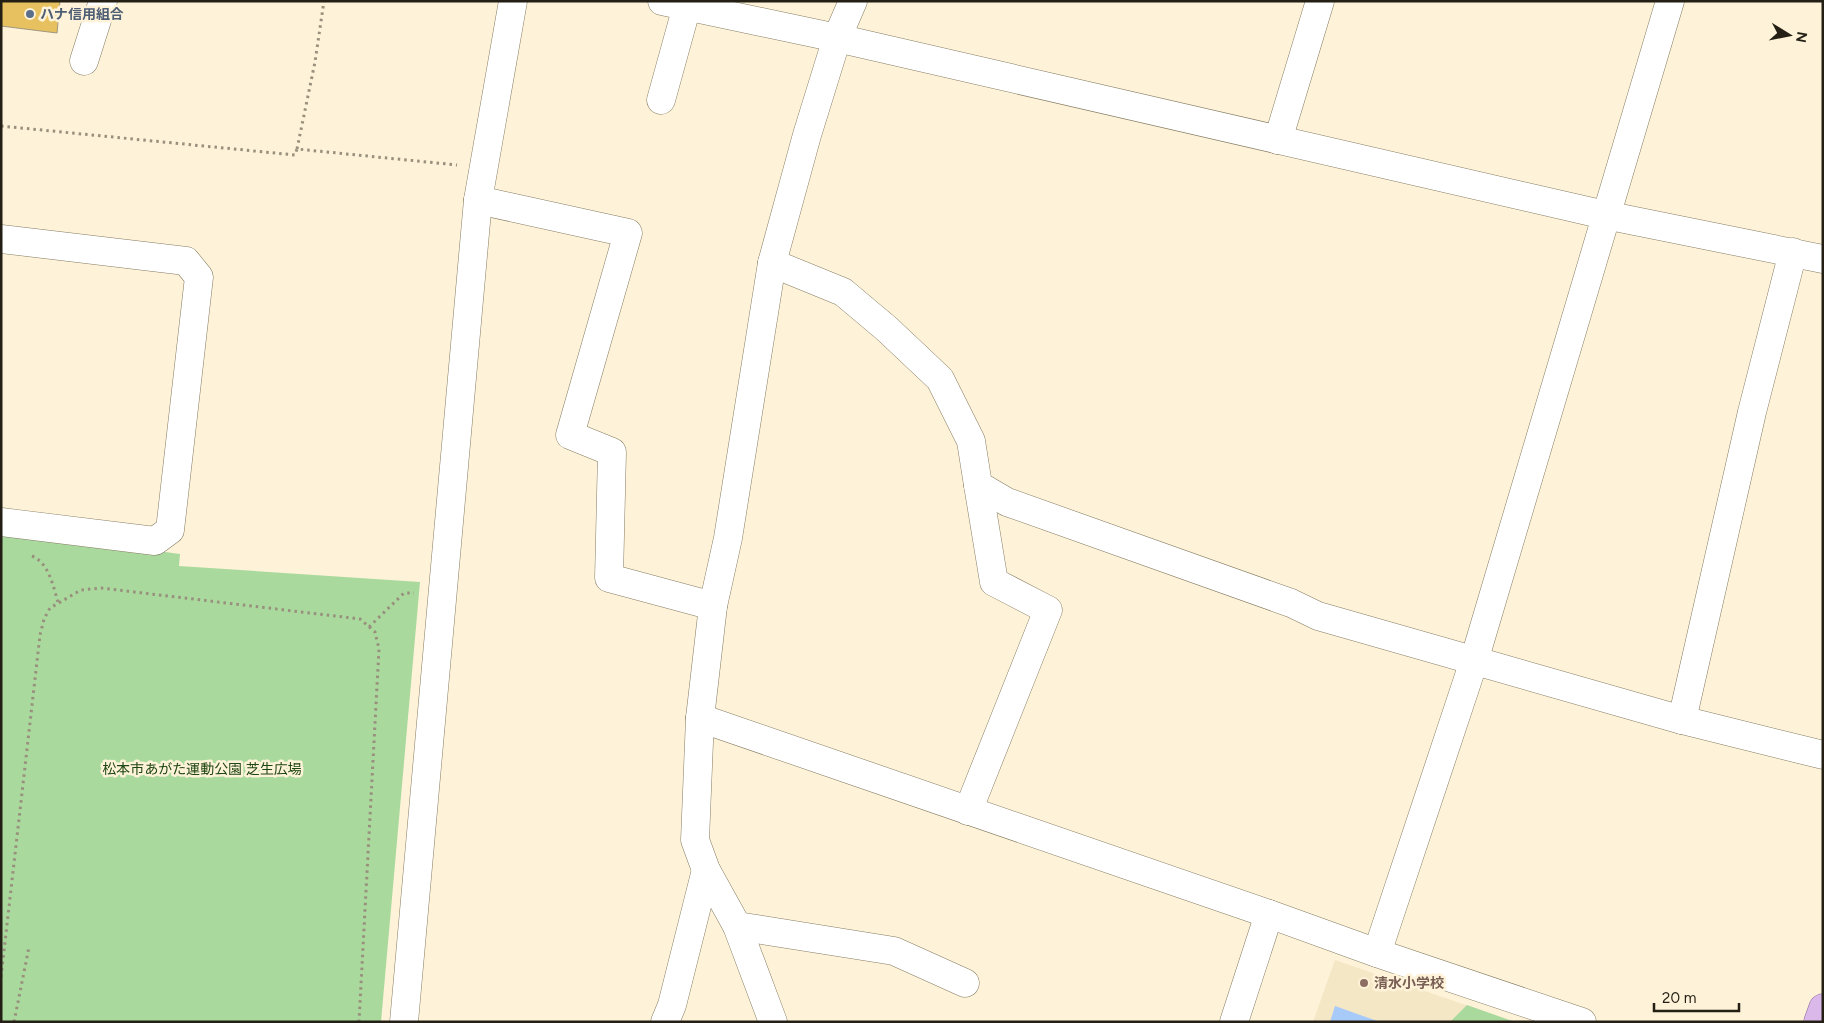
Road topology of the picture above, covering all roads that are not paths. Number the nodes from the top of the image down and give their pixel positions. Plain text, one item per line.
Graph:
1 (103, 1) edge
2 (513, 1) edge
3 (853, 1) edge
4 (1320, 1) edge
5 (1670, 1) edge
6 (675, 4) edge
7 (837, 38) junction
8 (84, 61) dead end
9 (661, 100) dead end
10 (1278, 140) junction
11 (478, 200) junction
12 (1605, 215) junction
13 (1, 239) edge
14 (1793, 252) junction
15 (1823, 259) edge
16 (772, 263) junction
17 (978, 485) junction
18 (1, 522) edge
19 (713, 606) junction
20 (1474, 661) junction
21 (700, 718) junction
22 (1682, 720) junction
23 (1823, 755) edge
24 (968, 811) junction
25 (706, 870) junction
26 (1269, 914) junction
27 (737, 926) junction
28 (1378, 953) junction
29 (965, 983) dead end
30 (1823, 1008) edge
31 (404, 1022) edge
32 (665, 1022) edge
33 (773, 1022) edge
34 (1234, 1022) edge
35 (1582, 1022) edge
36 (1818, 1022) edge

1 - 8 street
2 - 11 street
3 - 7 street
4 - 10 street
5 - 12 street
6 - 7 street
6 - 9 street
7 - 10 street
7 - 16 street
10 - 12 street
11 - 19 street
11 - 31 street
12 - 14 street
12 - 20 street
13 - 18 street
14 - 15 street
14 - 22 street
16 - 17 street
16 - 19 street
17 - 20 street
17 - 24 street
19 - 21 street
20 - 22 street
20 - 28 street
21 - 24 street
21 - 25 street
22 - 23 street
24 - 26 street
25 - 27 street
25 - 32 street
26 - 28 street
26 - 34 street
27 - 29 street
27 - 33 street
28 - 35 street
30 - 36 main road

